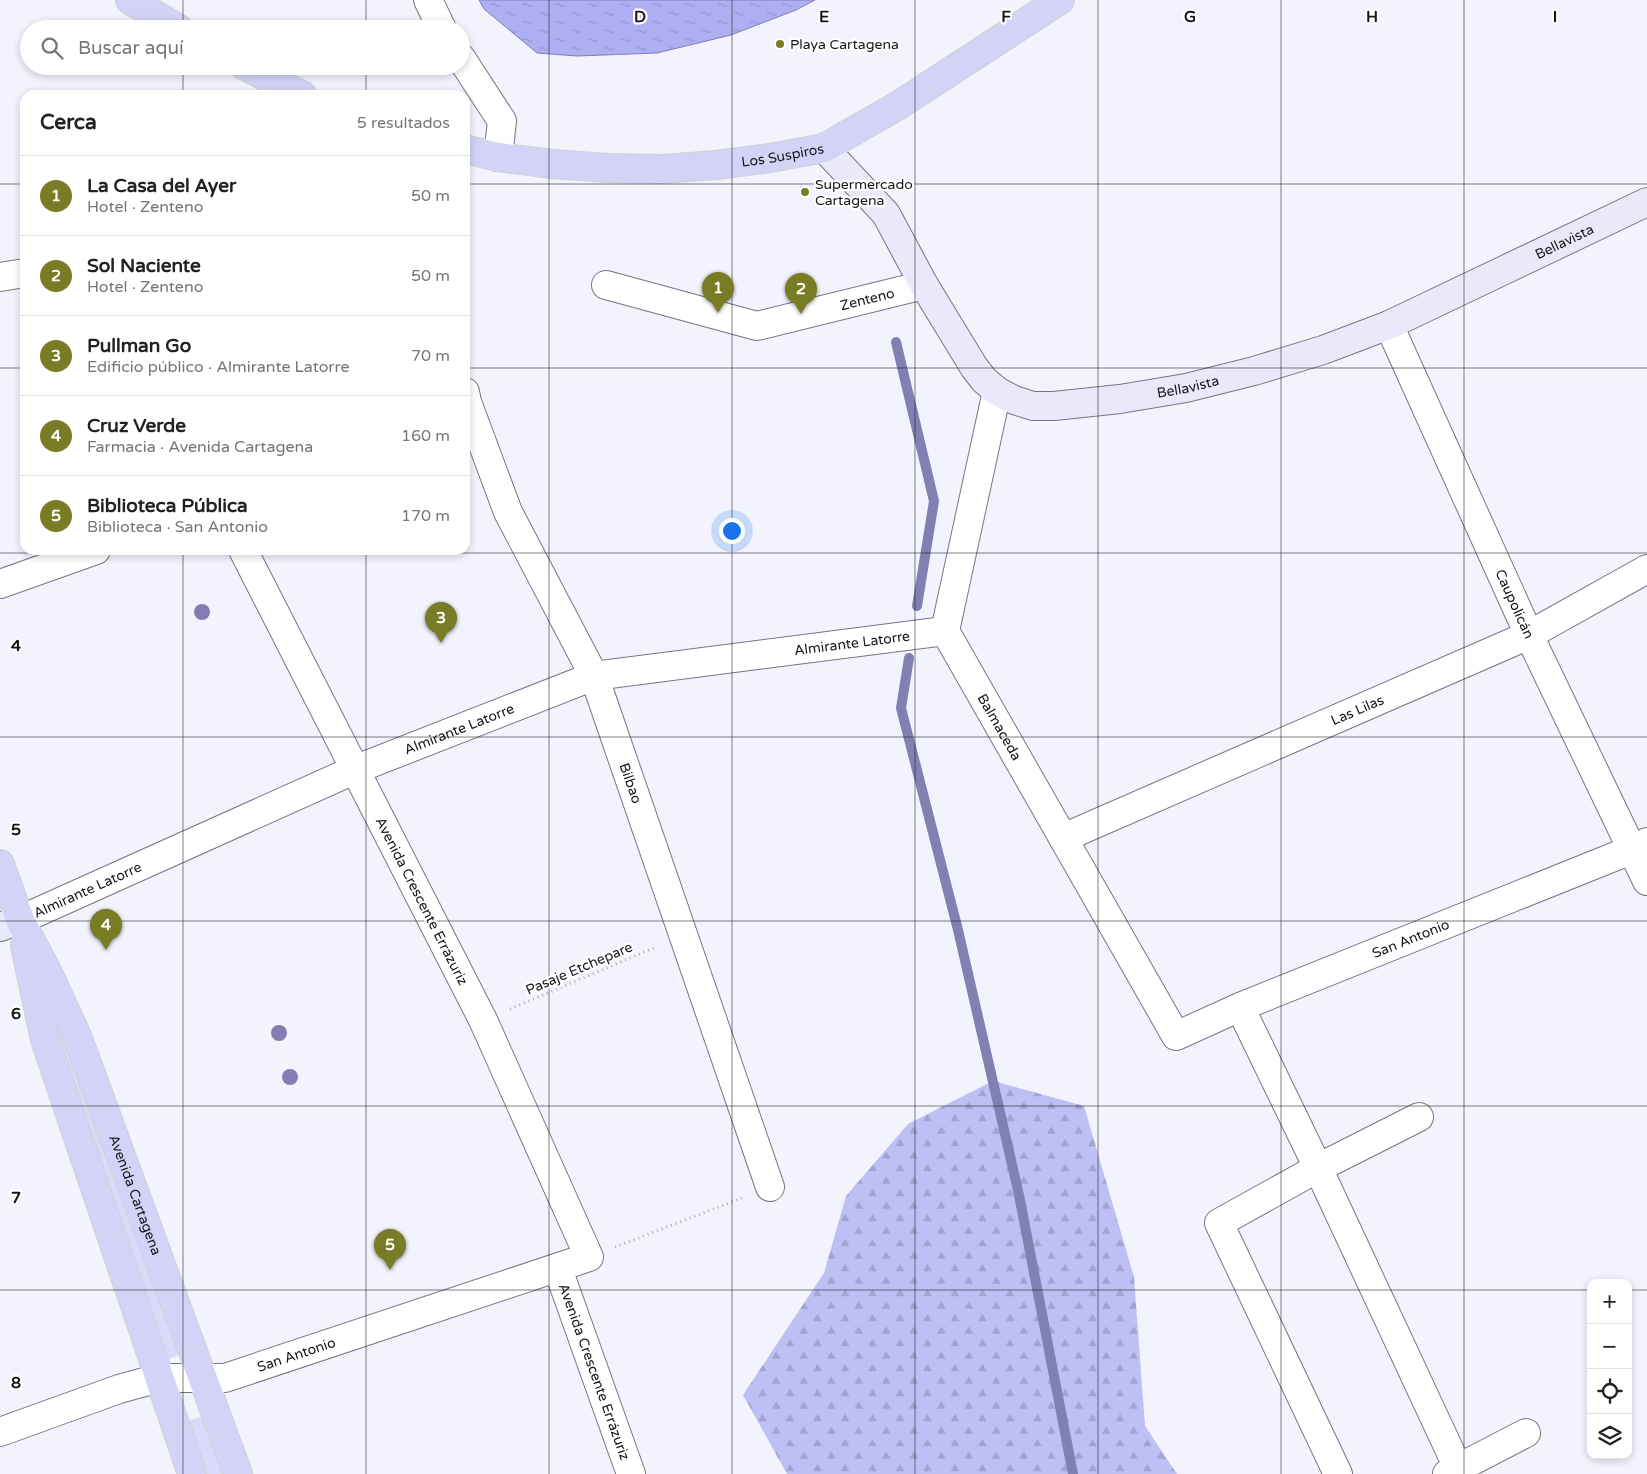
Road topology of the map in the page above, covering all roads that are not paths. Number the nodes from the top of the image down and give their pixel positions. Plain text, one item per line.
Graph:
1 (130, 0) edge
2 (428, 0) edge
3 (1060, 0) edge
4 (164, 20) edge
5 (438, 20) edge
6 (470, 72) edge
7 (261, 75) edge
8 (289, 90) edge
9 (824, 148) junction
10 (470, 151) edge
11 (498, 157) junction
12 (1647, 202) edge
13 (20, 274) edge
14 (0, 277) edge
15 (606, 285) dead end
16 (924, 285) junction
17 (1388, 325) junction
18 (997, 391) junction
19 (470, 410) edge
20 (82, 555) edge
21 (246, 555) edge
22 (1647, 569) edge
23 (0, 584) edge
24 (945, 631) junction
25 (1529, 635) junction
26 (594, 676) junction
27 (354, 770) junction
28 (1063, 838) junction
29 (1639, 846) edge
30 (0, 864) edge
31 (1647, 881) edge
32 (10, 923) edge
33 (1240, 1007) junction
34 (1176, 1036) joint
35 (1419, 1117) dead end
36 (1318, 1168) junction
37 (770, 1187) road end
38 (589, 1258) joint
39 (558, 1269) junction
40 (159, 1378) junction
41 (203, 1378) junction
42 (0, 1432) edge
43 (1526, 1433) dead end
44 (1452, 1471) edge
45 (192, 1474) edge
46 (238, 1474) edge
47 (631, 1474) edge
48 (1338, 1474) edge

1 - 4 main road
2 - 5 street
3 - 9 main road, Los Suspiros
6 - 11 street
7 - 8 main road
9 - 11 main road, Los Suspiros
9 - 16 street, Bellavista
10 - 11 main road, Los Suspiros
12 - 17 street, Bellavista
13 - 14 street
15 - 16 street, Zenteno
16 - 18 street, Bellavista
17 - 18 street, Bellavista
17 - 25 street, Caupolicán
18 - 24 street
19 - 26 street, Bilbao
20 - 23 street
21 - 27 street, Avenida Crescente Errázuriz
22 - 25 street, Las Lilas
24 - 26 street, Almirante Latorre
24 - 28 street, Balmaceda
25 - 28 street, Las Lilas
25 - 29 street, Caupolicán
26 - 27 street, Almirante Latorre
26 - 37 street, Bilbao
27 - 32 street, Almirante Latorre
27 - 38 street, Avenida Crescente Errázuriz
28 - 34 street, Balmaceda
29 - 31 street, Caupolicán
29 - 33 street, San Antonio
30 - 32 main road, Avenida Cartagena
32 - 40 main road, Avenida Cartagena
32 - 41 main road, Avenida Cartagena
33 - 34 street, San Antonio
33 - 36 street
35 - 36 street
36 - 44 street
36 - 48 street
38 - 39 street, San Antonio
39 - 41 street, San Antonio
39 - 47 street, Avenida Crescente Errázuriz
40 - 41 street, San Antonio
40 - 42 street, San Antonio
40 - 45 main road, Avenida Cartagena
41 - 46 main road, Avenida Cartagena
43 - 44 street

